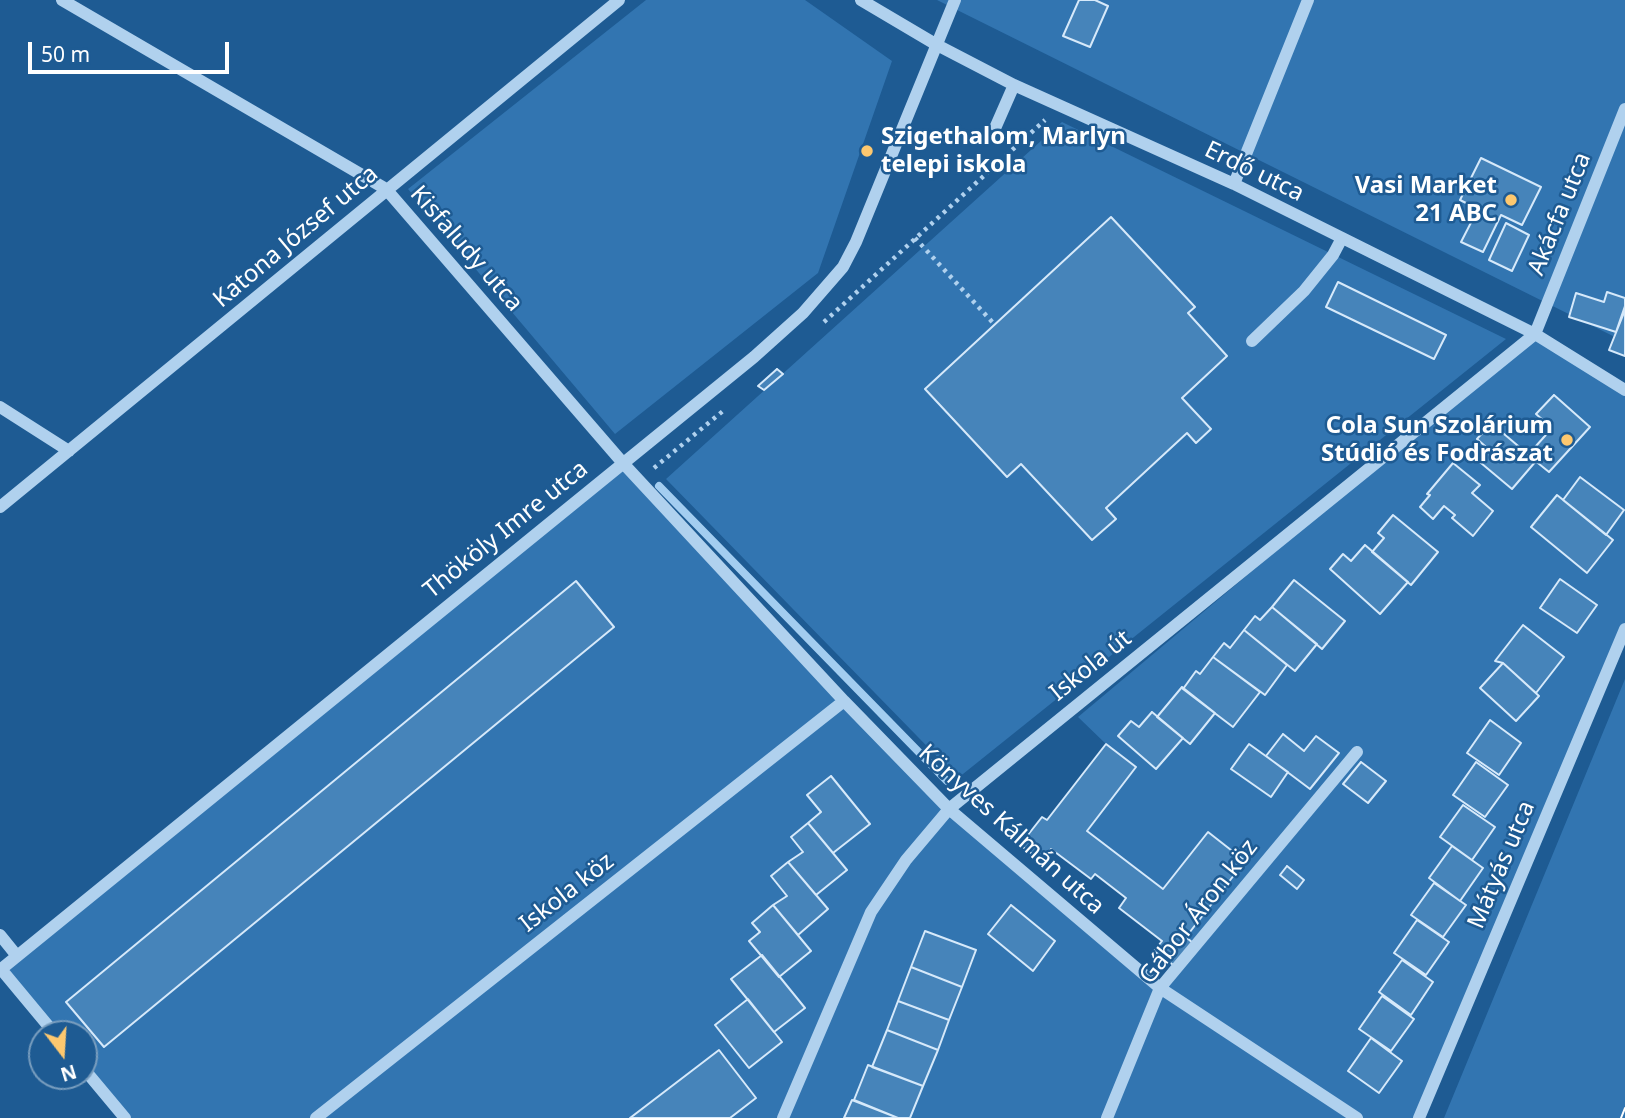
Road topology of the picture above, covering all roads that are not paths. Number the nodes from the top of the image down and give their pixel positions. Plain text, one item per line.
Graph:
1 (62, 0) edge
2 (619, 0) edge
3 (861, 0) edge
4 (955, 0) edge
5 (1308, 0) edge
6 (937, 45) junction
7 (1014, 85) junction
8 (1625, 109) edge
9 (996, 126) dead end
10 (1234, 184) junction
11 (386, 189) junction
12 (1342, 238) junction
13 (1535, 334) junction
14 (1252, 341) dead end
15 (1625, 390) edge
16 (0, 407) edge
17 (69, 451) junction
18 (622, 462) junction
19 (0, 507) edge
20 (1625, 629) edge
21 (844, 701) junction
22 (1357, 752) dead end
23 (949, 809) junction
24 (0, 935) edge
25 (18, 956) junction
26 (0, 970) edge
27 (1160, 988) junction
28 (43, 1020) edge
29 (98, 1086) edge
30 (124, 1118) edge
31 (316, 1118) edge
32 (783, 1118) edge
33 (1107, 1118) edge
34 (1357, 1118) edge
35 (1419, 1118) edge

1 - 11 street, Kisfaludy utca
2 - 11 street, Katona József utca
3 - 6 street, Erdő utca
4 - 6 street, Thököly Imre utca
5 - 10 street
6 - 7 street, Erdő utca
6 - 18 street, Thököly Imre utca
7 - 9 street
7 - 10 street, Erdő utca
8 - 13 street, Akácfa utca
10 - 12 street, Erdő utca
11 - 17 street, Katona József utca
11 - 18 street, Kisfaludy utca
12 - 13 street, Erdő utca
12 - 14 street
13 - 15 street, Erdő utca
13 - 23 street, Iskola út
16 - 17 street
17 - 19 street, Katona József utca
18 - 21 street, Könyves Kálmán utca
18 - 25 street, Thököly Imre utca
20 - 35 street, Mátyás utca
21 - 23 street, Könyves Kálmán utca
21 - 31 street, Iskola köz
22 - 27 street, Gábor Áron köz
23 - 27 street, Könyves Kálmán utca
23 - 32 street, Iskola út
24 - 25 street
25 - 26 street, Thököly Imre utca
26 - 28 street
27 - 33 street, Gábor Áron köz
27 - 34 street, Könyves Kálmán utca
29 - 30 street

